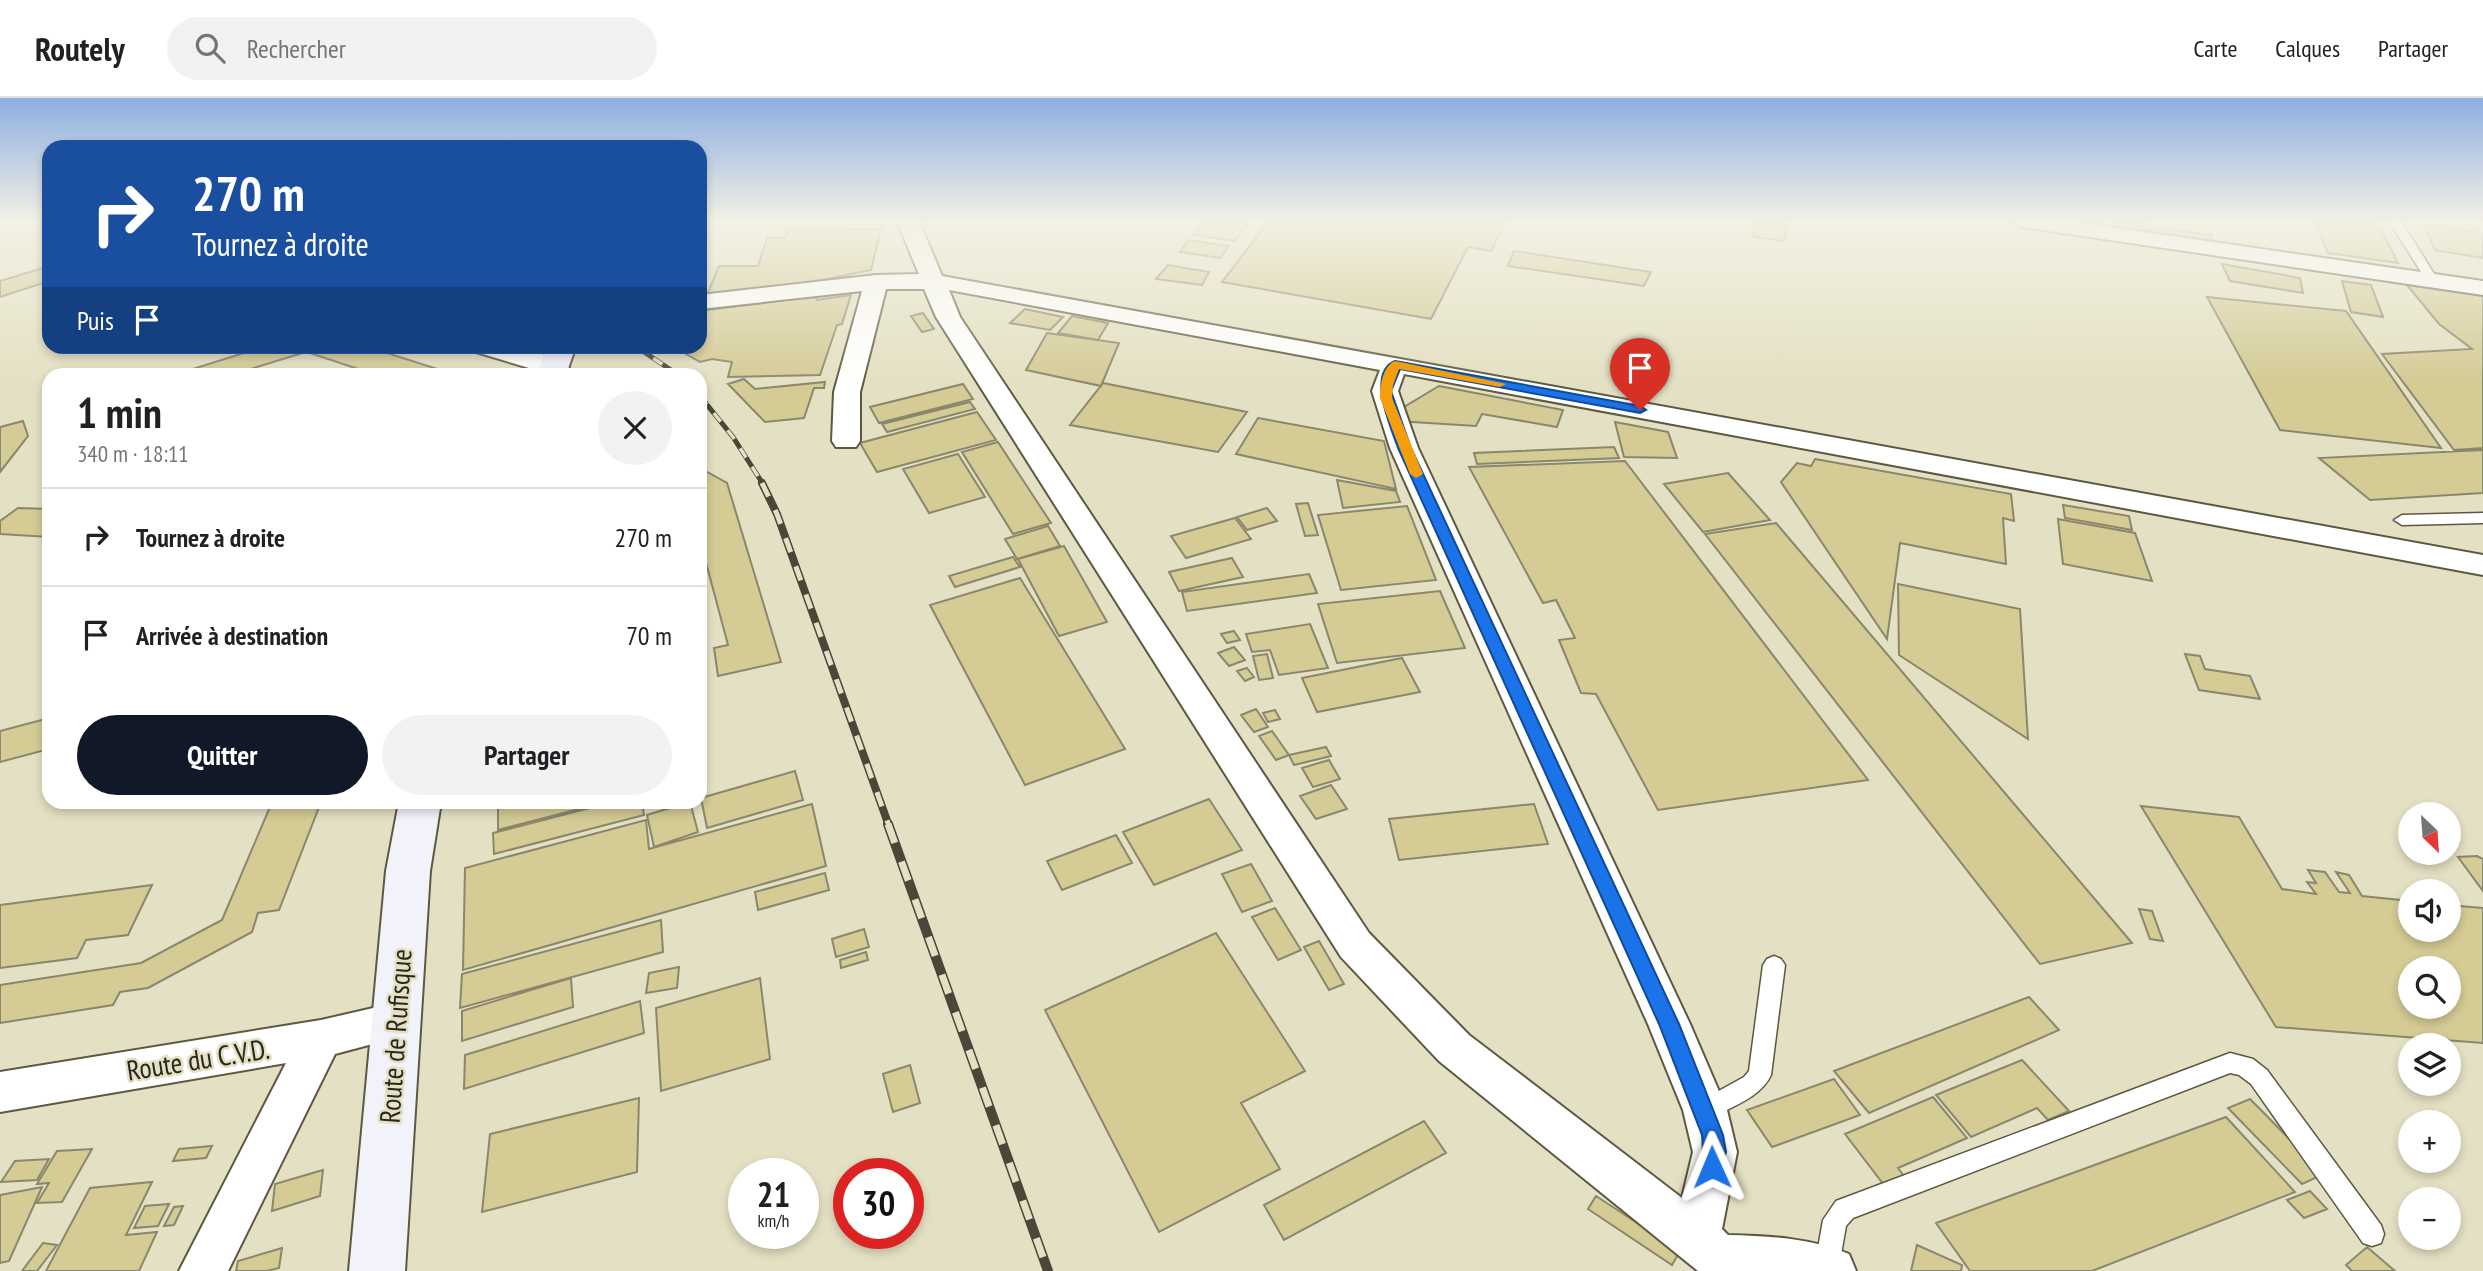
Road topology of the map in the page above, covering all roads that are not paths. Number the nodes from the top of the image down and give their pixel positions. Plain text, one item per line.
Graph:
1 (929, 276) edge
2 (2402, 276) edge
3 (2429, 276) edge
4 (2432, 280) junction
5 (931, 281) junction
6 (876, 282) junction
7 (2483, 288) edge
8 (707, 301) edge
9 (519, 354) edge
10 (556, 363) edge
11 (1395, 364) junction
12 (846, 441) dead end
13 (2483, 518) edge
14 (2402, 520) dead end
15 (2483, 565) edge
16 (419, 809) edge
17 (1774, 965) dead end
18 (395, 1021) junction
19 (321, 1039) junction
20 (0, 1092) edge
21 (1704, 1110) junction
22 (2372, 1234) dead end
23 (1716, 1256) edge
24 (1829, 1270) edge
25 (203, 1271) edge
26 (377, 1271) edge

1 - 5 street
2 - 4 street
3 - 4 lane
4 - 7 street
5 - 6 street
5 - 11 street
5 - 23 street
6 - 8 street
6 - 12 street
9 - 10 street
11 - 15 street
11 - 21 street
13 - 14 lane
16 - 18 main road, Route de Rufisque
17 - 21 lane
18 - 19 street, Route du C.V.D.
18 - 26 main road, Route de Rufisque
19 - 20 street, Route du C.V.D.
19 - 25 street
21 - 23 street
22 - 24 lane
23 - 24 street

